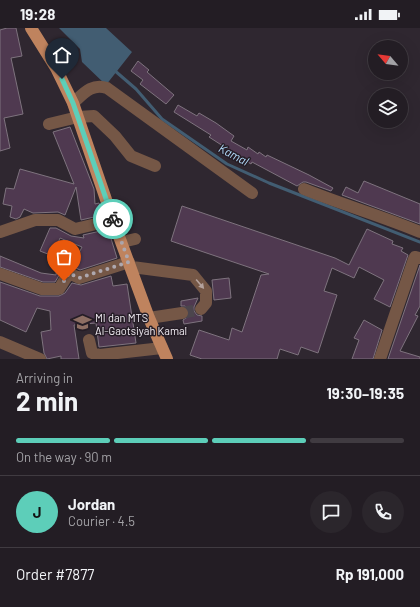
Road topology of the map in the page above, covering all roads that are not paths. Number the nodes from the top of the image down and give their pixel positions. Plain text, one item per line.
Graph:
1 (31, 28) edge
2 (73, 103) junction
3 (78, 117) junction
4 (49, 124) dead end
5 (155, 166) dead end
6 (304, 189) dead end
7 (252, 193) dead end
8 (113, 220) junction
9 (0, 232) edge
10 (420, 232) edge
11 (420, 258) edge
12 (133, 266) junction
13 (0, 274) edge
14 (201, 309) dead end
15 (182, 313) tunnel mouth
16 (149, 318) junction
17 (88, 340) dead end
18 (0, 342) edge
19 (164, 354) edge
20 (40, 359) edge
21 (380, 359) edge

1 - 2 main road
2 - 3 main road
2 - 7 street
3 - 4 street
3 - 5 street
3 - 8 main road
6 - 10 street
8 - 9 street
8 - 12 main road
11 - 21 street
12 - 13 street
12 -> 14 street
12 - 16 main road
15 - 16 street
16 - 19 main road
17 - 19 street
18 - 20 street

